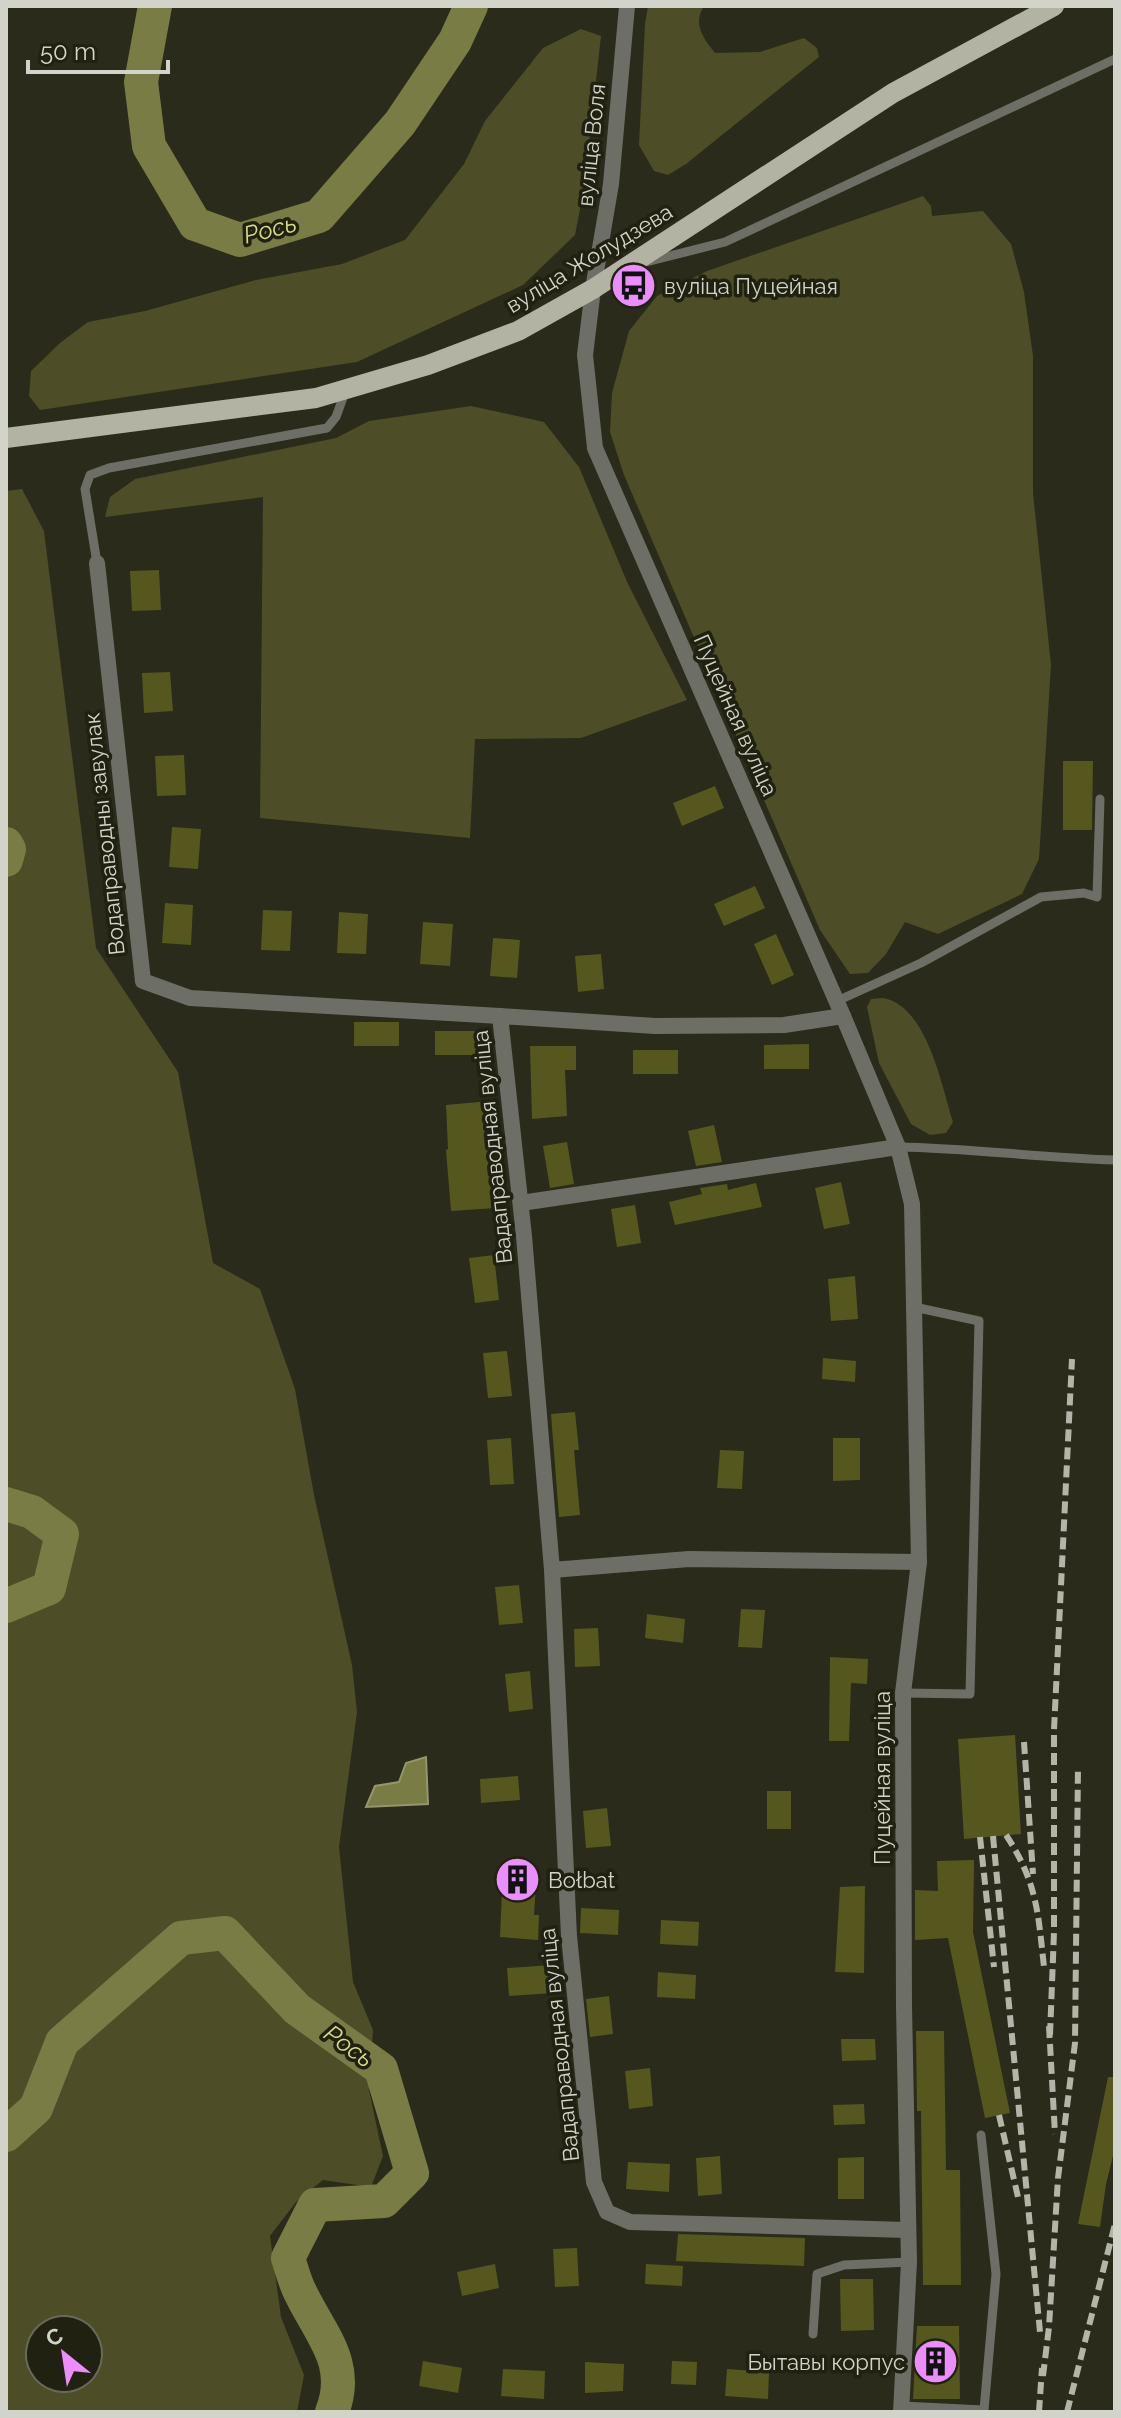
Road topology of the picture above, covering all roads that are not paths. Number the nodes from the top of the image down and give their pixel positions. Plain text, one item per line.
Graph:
1 (627, 6) edge
2 (1054, 6) edge
3 (1115, 59) edge
4 (625, 268) junction
5 (593, 289) junction
6 (346, 390) junction
7 (11, 438) edge
8 (97, 563) joint
9 (1100, 799) dead end
10 (840, 1008) junction
11 (500, 1016) junction
12 (898, 1147) junction
13 (1115, 1160) edge
14 (521, 1203) junction
15 (914, 1307) junction
16 (919, 1562) junction
17 (552, 1570) junction
18 (903, 1693) junction
19 (981, 2135) dead end
20 (907, 2230) junction
21 (909, 2262) junction
22 (813, 2334) dead end
23 (902, 2409) edge

1 - 5 street, вуліца Воля
2 - 4 main road, вуліца Жолудзева
3 - 4 lane
4 - 5 main road, вуліца Жолудзева
5 - 6 main road, вуліца Жолудзева
5 - 10 street, Пуцейная вуліца
6 - 7 main road, вуліца Жолудзева
6 - 8 lane
8 - 11 street, Водаправодны завулак
9 - 10 lane
10 - 11 street, Вадаправодная вуліца
10 - 12 street, Пуцейная вуліца
11 - 14 street, Вадаправодная вуліца
12 - 13 lane
12 - 14 street
12 - 15 street, Пуцейная вуліца
14 - 17 street, Вадаправодная вуліца
15 - 16 street, Пуцейная вуліца
15 - 18 lane
16 - 17 street
16 - 18 street, Пуцейная вуліца
17 - 20 street, Вадаправодная вуліца
18 - 20 street, Пуцейная вуліца
19 - 23 lane
20 - 21 street, Пуцейная вуліца
21 - 22 lane
21 - 23 street, Пуцейная вуліца

